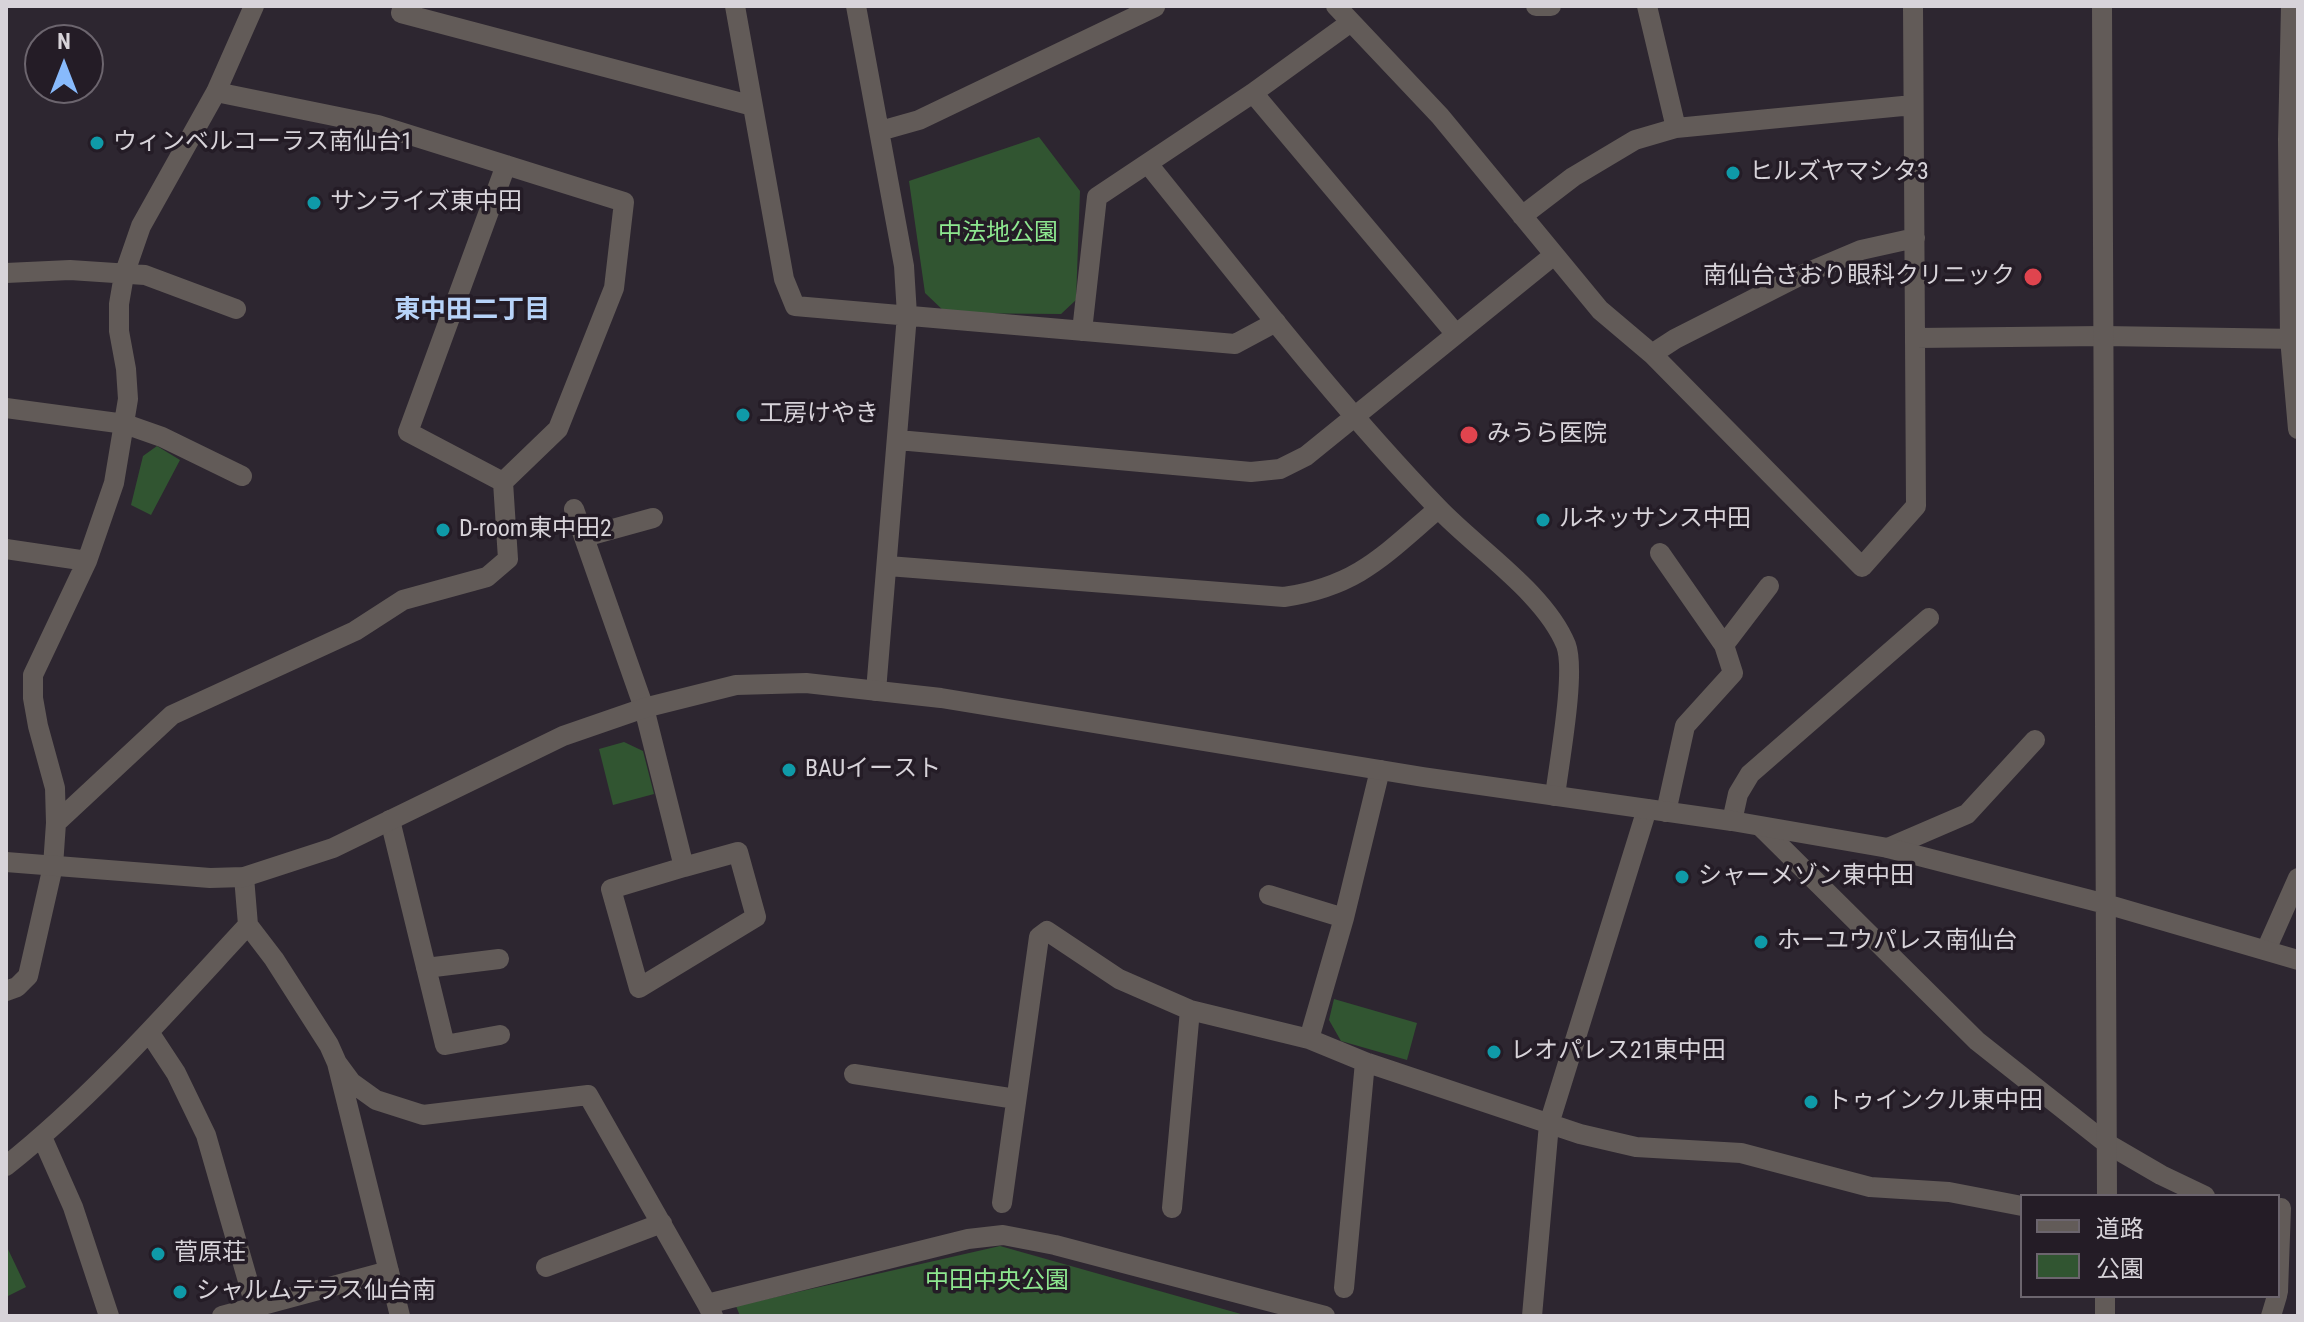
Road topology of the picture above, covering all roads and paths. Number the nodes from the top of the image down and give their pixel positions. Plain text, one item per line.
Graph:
1 (254, 6) edge
2 (403, 6) edge
3 (735, 6) edge
4 (856, 6) edge
5 (1336, 6) edge
6 (1536, 6) edge
7 (1551, 6) edge
8 (1647, 6) edge
9 (1913, 6) edge
10 (2102, 6) edge
11 (2291, 6) edge
12 (1155, 7) edge
13 (1351, 22) junction
14 (216, 92) junction
15 (1253, 93) junction
16 (1913, 105) junction
17 (753, 106) junction
18 (1676, 128) junction
19 (880, 131) junction
20 (2293, 140) edge
21 (1148, 164) junction
22 (506, 165) junction
23 (1522, 216) junction
24 (1915, 238) junction
25 (1554, 255) junction
26 (6, 273) edge
27 (124, 275) junction
28 (236, 309) dead end
29 (907, 315) junction
30 (1276, 322) junction
31 (1082, 331) junction
32 (1455, 333) junction
33 (2103, 336) junction
34 (1916, 338) junction
35 (2294, 338) edge
36 (1652, 354) junction
37 (6, 408) edge
38 (1354, 415) junction
39 (125, 424) junction
40 (2298, 429) edge
41 (898, 440) junction
42 (242, 476) dead end
43 (503, 482) junction
44 (574, 509) dead end
45 (1438, 509) junction
46 (653, 518) dead end
47 (584, 537) junction
48 (6, 549) edge
49 (1660, 553) dead end
50 (87, 561) junction
51 (888, 566) junction
52 (1769, 586) dead end
53 (1929, 618) dead end
54 (1724, 645) junction
55 (876, 691) junction
56 (644, 708) junction
57 (2035, 740) dead end
58 (1380, 770) junction
59 (1555, 796) junction
60 (1657, 810) junction
61 (390, 820) junction
62 (1732, 821) junction
63 (56, 823) junction
64 (1761, 827) junction
65 (1888, 848) junction
66 (6, 862) edge
67 (53, 866) junction
68 (684, 867) junction
69 (244, 877) junction
70 (2298, 878) edge
71 (1269, 895) dead end
72 (2106, 904) junction
73 (1344, 918) junction
74 (248, 925) junction
75 (2266, 950) junction
76 (499, 959) dead end
77 (2298, 960) edge
78 (426, 968) junction
79 (6, 991) edge
80 (1190, 1010) junction
81 (149, 1032) junction
82 (500, 1035) dead end
83 (1309, 1039) junction
84 (1365, 1062) junction
85 (337, 1063) junction
86 (854, 1074) dead end
87 (1016, 1099) junction
88 (1549, 1124) junction
89 (42, 1137) junction
90 (2106, 1143) junction
91 (6, 1166) edge
92 (2107, 1194) edge
93 (2201, 1194) edge
94 (1002, 1203) dead end
95 (2020, 1206) edge
96 (1172, 1208) dead end
97 (2286, 1208) edge
98 (662, 1223) junction
99 (2280, 1258) edge
100 (546, 1267) dead end
101 (389, 1271) junction
102 (1344, 1288) dead end
103 (710, 1310) edge
104 (257, 1312) edge
105 (109, 1316) edge
106 (222, 1316) edge
107 (400, 1316) edge
108 (1325, 1316) edge
109 (1532, 1316) edge

1 - 14 street
2 - 17 street
3 - 17 street
4 - 19 street
5 - 13 street
6 - 7 street
8 - 18 street
9 - 16 street
10 - 33 street
11 - 20 street
12 - 19 street
13 - 15 street
13 - 23 street
14 - 22 street
14 - 27 street
15 - 21 street
15 - 32 street
16 - 18 street
16 - 24 street
17 - 29 street
18 - 23 street
19 - 29 street
20 - 35 street
21 - 30 street
21 - 31 street
22 - 43 street
22 - 43 street
23 - 25 street
24 - 34 street
24 - 36 street
25 - 32 street
25 - 36 street
26 - 27 street
27 - 28 street
27 - 39 street
29 - 31 street
29 - 41 street
30 - 31 street
30 - 38 street
32 - 38 street
33 - 34 street
33 - 35 street
33 - 72 street
34 - 36 street
35 - 40 street
37 - 39 street
38 - 41 street
38 - 45 street
39 - 42 street
39 - 50 street
41 - 51 street
43 - 63 street
44 - 47 street
45 - 51 street
45 - 59 street
46 - 47 street
47 - 56 street
48 - 50 street
49 - 54 street
50 - 63 street
51 - 55 street
52 - 54 street
53 - 62 street
54 - 60 street
55 - 56 street
55 - 58 street
56 - 61 street
56 - 68 street
57 - 65 street
58 - 59 street
58 - 73 street
59 - 60 street
60 - 62 street
60 - 88 street
61 - 69 street
61 - 78 street
62 - 64 street
63 - 67 street
64 - 65 street
64 - 90 street
65 - 72 street
66 - 67 street
67 - 69 street
67 - 79 street
68 - 68 street
69 - 74 street
70 - 75 street
71 - 73 street
72 - 75 street
72 - 90 street
73 - 83 street
74 - 81 street
74 - 85 street
75 - 77 street
76 - 78 street
78 - 82 street
80 - 83 street
80 - 87 street
80 - 96 street
81 - 89 street
81 - 104 street
83 - 84 street
84 - 88 street
84 - 102 street
85 - 98 street
85 - 101 street
86 - 87 street
87 - 94 street
88 - 95 street
88 - 109 street
89 - 91 street
89 - 105 street
90 - 92 street
90 - 93 street
97 - 99 street
98 - 100 street
98 - 103 street
101 - 104 street
101 - 107 street
103 - 108 street
104 - 106 street

